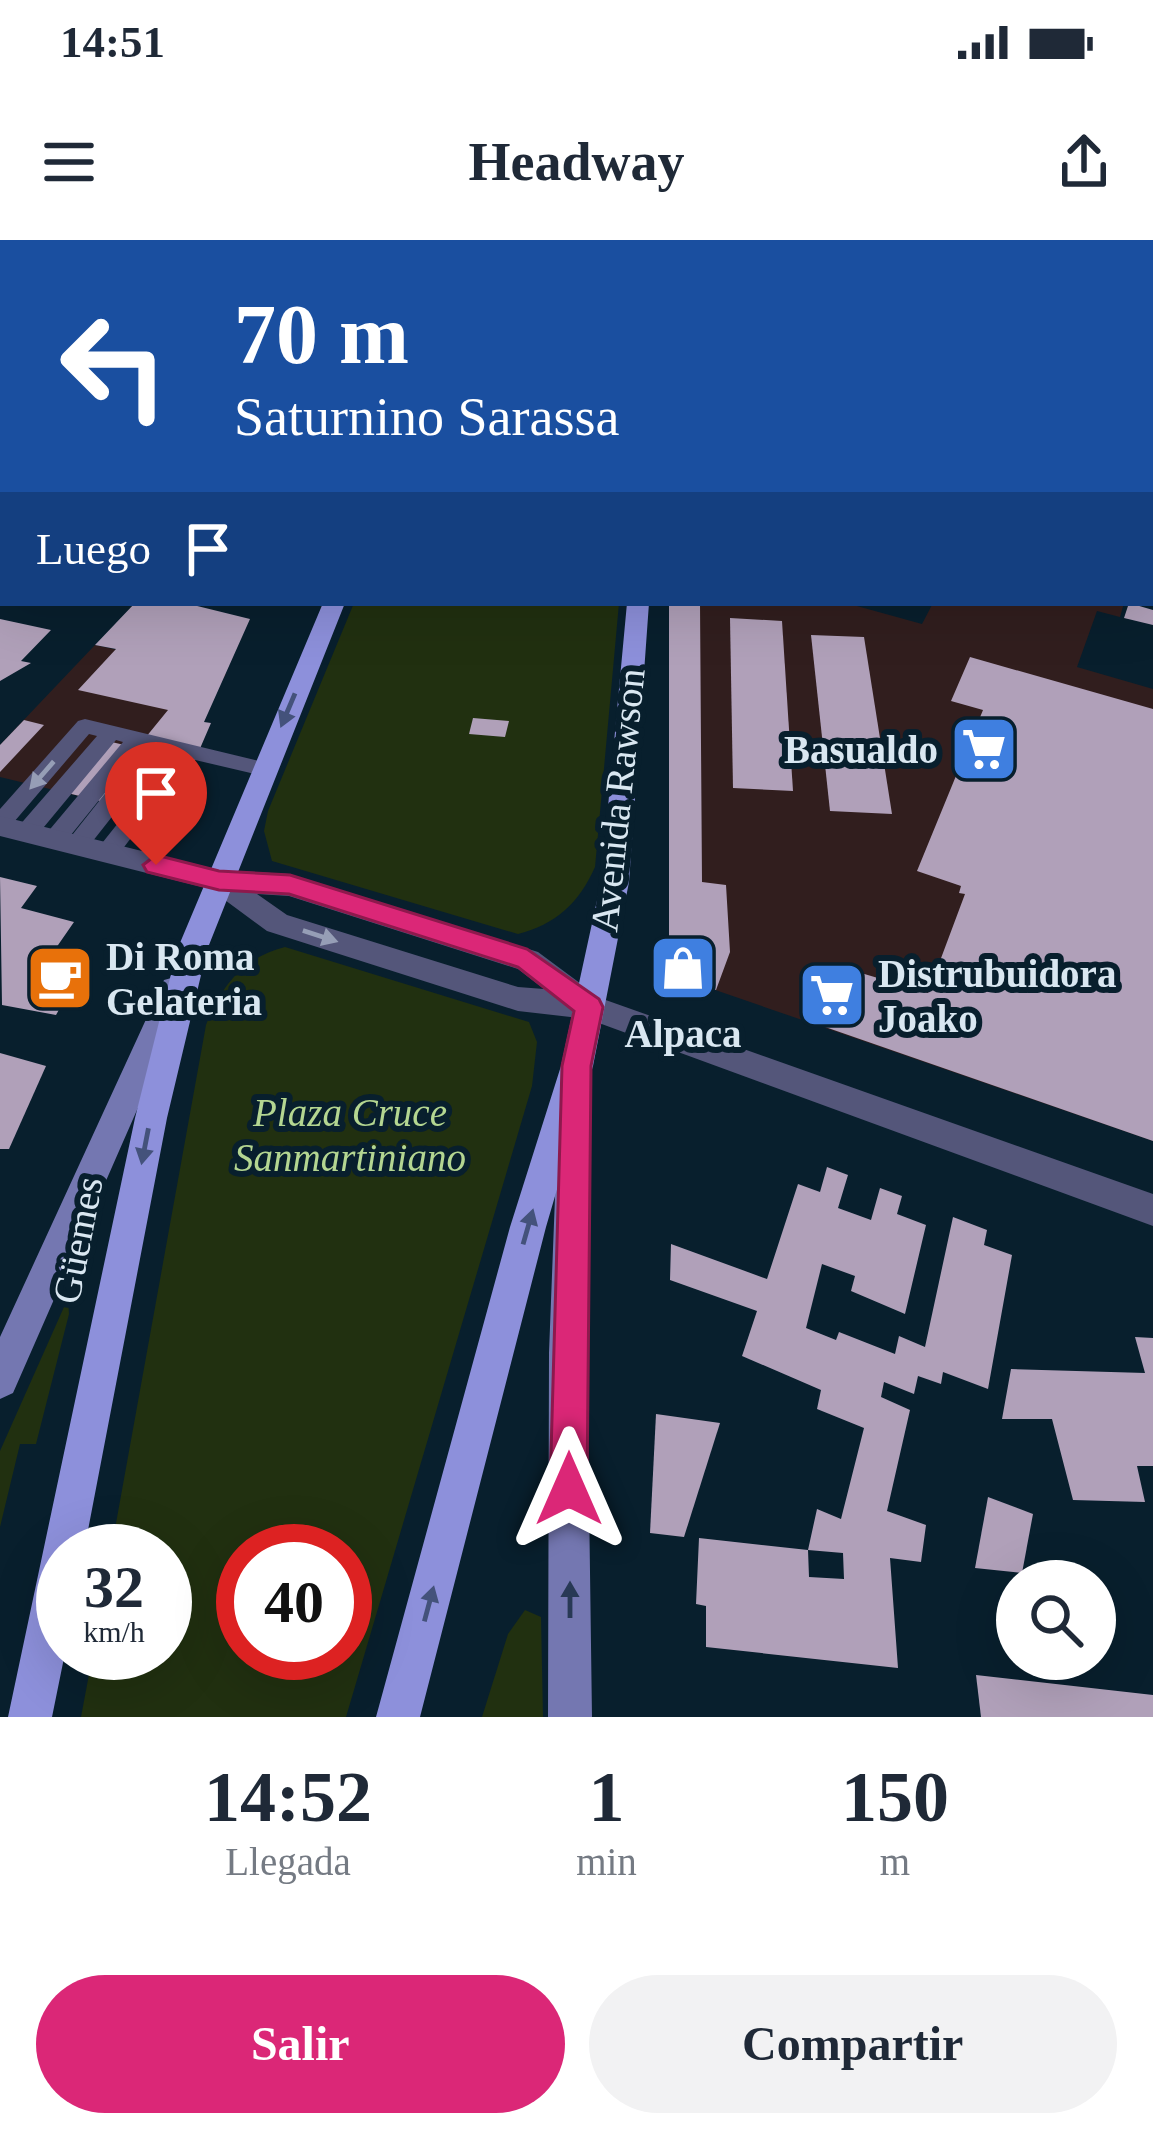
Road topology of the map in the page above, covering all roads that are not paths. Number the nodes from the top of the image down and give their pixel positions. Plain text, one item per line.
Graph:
1 (333, 606) edge
2 (638, 606) edge
3 (147, 742) junction
4 (263, 769) junction
5 (49, 838) edge
6 (219, 881) junction
7 (192, 950) junction
8 (589, 1007) junction
9 (577, 1066) junction
10 (1153, 1210) edge
11 (0, 1380) edge
12 (68, 1524) edge
13 (37, 1680) edge
14 (29, 1717) edge
15 (398, 1717) edge
16 (570, 1717) edge

1 -> 4 main road, Güemes
2 - 8 main road, Avenida Rawson
3 - 4 lane
3 - 5 lane
3 - 5 lane
3 -> 5 lane
4 - 6 main road, Güemes
5 - 6 street
6 - 7 main road, Güemes
6 - 8 street
7 - 11 street, Güemes
7 -> 12 main road, Güemes
8 - 9 main road, Avenida Rawson
8 - 10 street
15 -> 9 main road, Avenida Rawson
16 -> 9 street, Avenida Rawson
13 - 14 main road, Güemes

